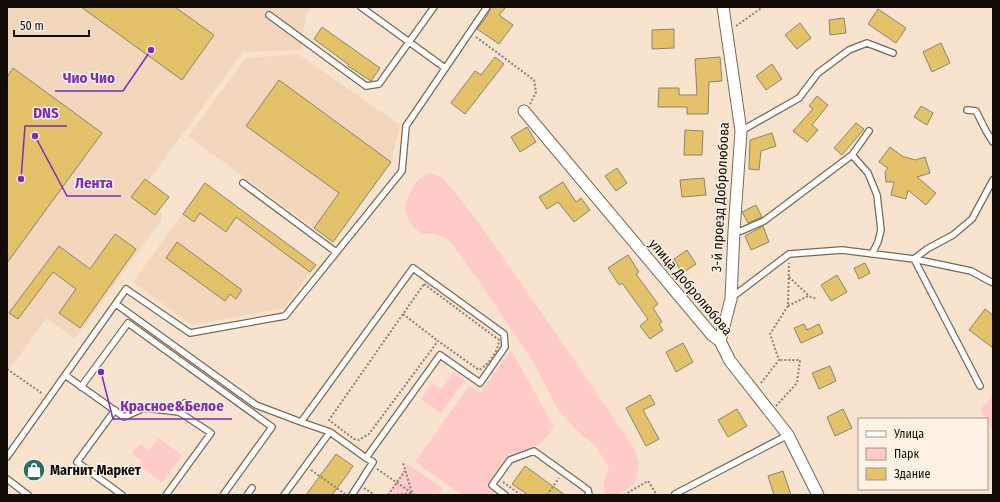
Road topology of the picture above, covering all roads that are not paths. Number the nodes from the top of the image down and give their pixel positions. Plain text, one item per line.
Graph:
1 (361, 7) edge
2 (434, 7) edge
3 (487, 7) edge
4 (723, 7) edge
5 (269, 15) dead end
6 (409, 42) junction
7 (893, 53) dead end
8 (445, 68) junction
9 (966, 110) dead end
10 (526, 114) road end
11 (741, 131) junction
12 (869, 131) dead end
13 (993, 142) edge
14 (852, 155) junction
15 (993, 180) edge
16 (244, 183) dead end
17 (734, 231) junction
18 (336, 252) junction
19 (872, 254) junction
20 (914, 259) junction
21 (993, 283) edge
22 (731, 298) junction
23 (116, 304) junction
24 (720, 341) junction
25 (65, 375) junction
26 (980, 386) dead end
27 (81, 387) junction
28 (185, 403) dead end
29 (115, 410) junction
30 (179, 412) junction
31 (301, 422) junction
32 (330, 432) junction
33 (788, 435) junction
34 (7, 456) edge
35 (366, 458) junction
36 (7, 478) edge
37 (252, 488) dead end
38 (351, 492) edge
39 (675, 494) dead end
40 (28, 495) edge
41 (122, 495) edge
42 (166, 495) edge
43 (223, 495) edge
44 (247, 495) edge
45 (284, 495) edge
46 (505, 495) edge
47 (589, 495) edge
48 (818, 495) edge

1 - 6 lane
2 - 6 lane
3 - 8 lane
4 - 11 street, 3-й проезд Добролюбова
5 - 6 lane
6 - 8 lane
7 - 11 lane
8 - 18 lane
9 - 13 lane
10 - 24 street, улица Добролюбова
11 - 17 street, 3-й проезд Добролюбова
12 - 14 lane
14 - 17 lane
14 - 19 lane
15 - 20 lane
16 - 18 lane
17 - 22 street, 3-й проезд Добролюбова
18 - 23 lane
19 - 20 lane
19 - 22 lane
20 - 21 lane
20 - 26 lane
22 - 24 street, 3-й проезд Добролюбова
23 - 25 lane
23 - 31 lane
24 - 33 street, улица Добролюбова
25 - 27 lane
25 - 34 lane
27 - 29 lane
27 - 43 lane
28 - 30 lane
29 - 30 lane
29 - 41 lane
30 - 42 lane
31 - 32 lane
31 - 35 lane
32 - 35 lane
32 - 45 lane
33 - 39 lane
33 - 48 street, улица Добролюбова
35 - 38 lane
36 - 40 lane
37 - 44 lane
46 - 47 lane

